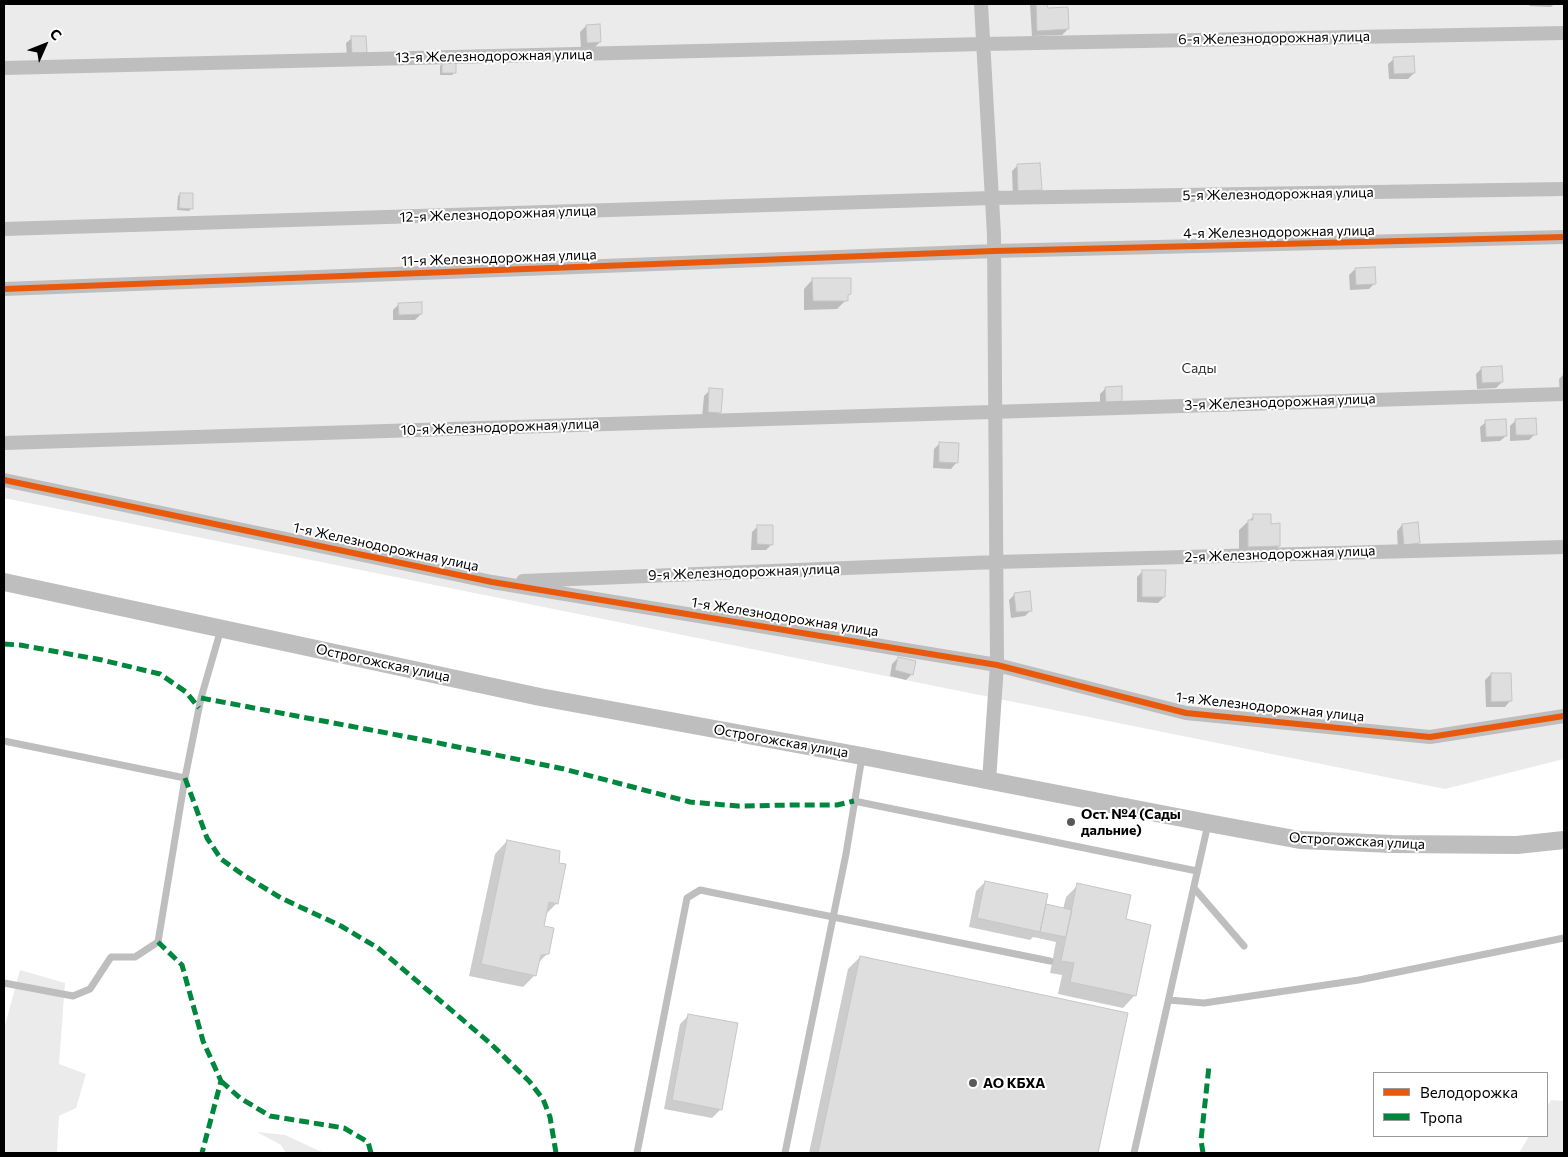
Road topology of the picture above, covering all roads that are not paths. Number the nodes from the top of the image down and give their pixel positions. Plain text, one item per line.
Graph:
1 (982, 4) edge
2 (1564, 33) edge
3 (984, 44) junction
4 (4, 68) edge
5 (1564, 189) edge
6 (992, 198) junction
7 (4, 229) edge
8 (1564, 238) edge
9 (994, 251) junction
10 (4, 289) edge
11 (1564, 394) edge
12 (995, 411) junction
13 (4, 443) edge
14 (4, 480) edge
15 (1564, 547) edge
16 (996, 562) junction
17 (4, 582) edge
18 (492, 582) junction
19 (221, 628) junction
20 (997, 665) junction
21 (1564, 716) edge
22 (4, 741) edge
23 (862, 756) junction
24 (186, 778) junction
25 (989, 781) junction
26 (854, 801) junction
27 (1208, 824) junction
28 (1564, 840) edge
29 (1197, 871) junction
30 (1194, 888) junction
31 (833, 916) junction
32 (1564, 938) edge
33 (1244, 946) dead end
34 (1050, 961) dead end
35 (4, 982) edge
36 (1169, 1000) junction
37 (637, 1153) edge
38 (785, 1153) edge
39 (1134, 1153) edge

1 - 3 street
2 - 3 street, 6-я Железнодорожная улица
3 - 4 street, 13-я Железнодорожная улица
3 - 6 street
5 - 6 street, 5-я Железнодорожная улица
6 - 7 street, 12-я Железнодорожная улица
6 - 9 street
8 - 9 street, 4-я Железнодорожная улица
9 - 10 street, 11-я Железнодорожная улица
9 - 12 street
11 - 12 street, 3-я Железнодорожная улица
12 - 13 street, 10-я Железнодорожная улица
12 - 16 street
14 - 18 street, 1-я Железнодорожная улица
15 - 16 street, 2-я Железнодорожная улица
16 - 18 street, 9-я Железнодорожная улица
16 - 20 street
17 - 19 street, Острогожская улица
18 - 20 street, 1-я Железнодорожная улица
19 - 23 street, Острогожская улица
19 - 24 lane
20 - 21 street, 1-я Железнодорожная улица
20 - 25 street
22 - 24 lane
23 - 25 street, Острогожская улица
23 - 26 lane
24 - 35 lane
25 - 27 street, Острогожская улица
26 - 29 lane
26 - 31 lane
27 - 28 street, Острогожская улица
27 - 29 lane
29 - 30 lane
30 - 33 lane
30 - 36 lane
31 - 34 lane
31 - 37 lane
31 - 38 lane
32 - 36 lane
36 - 39 lane

